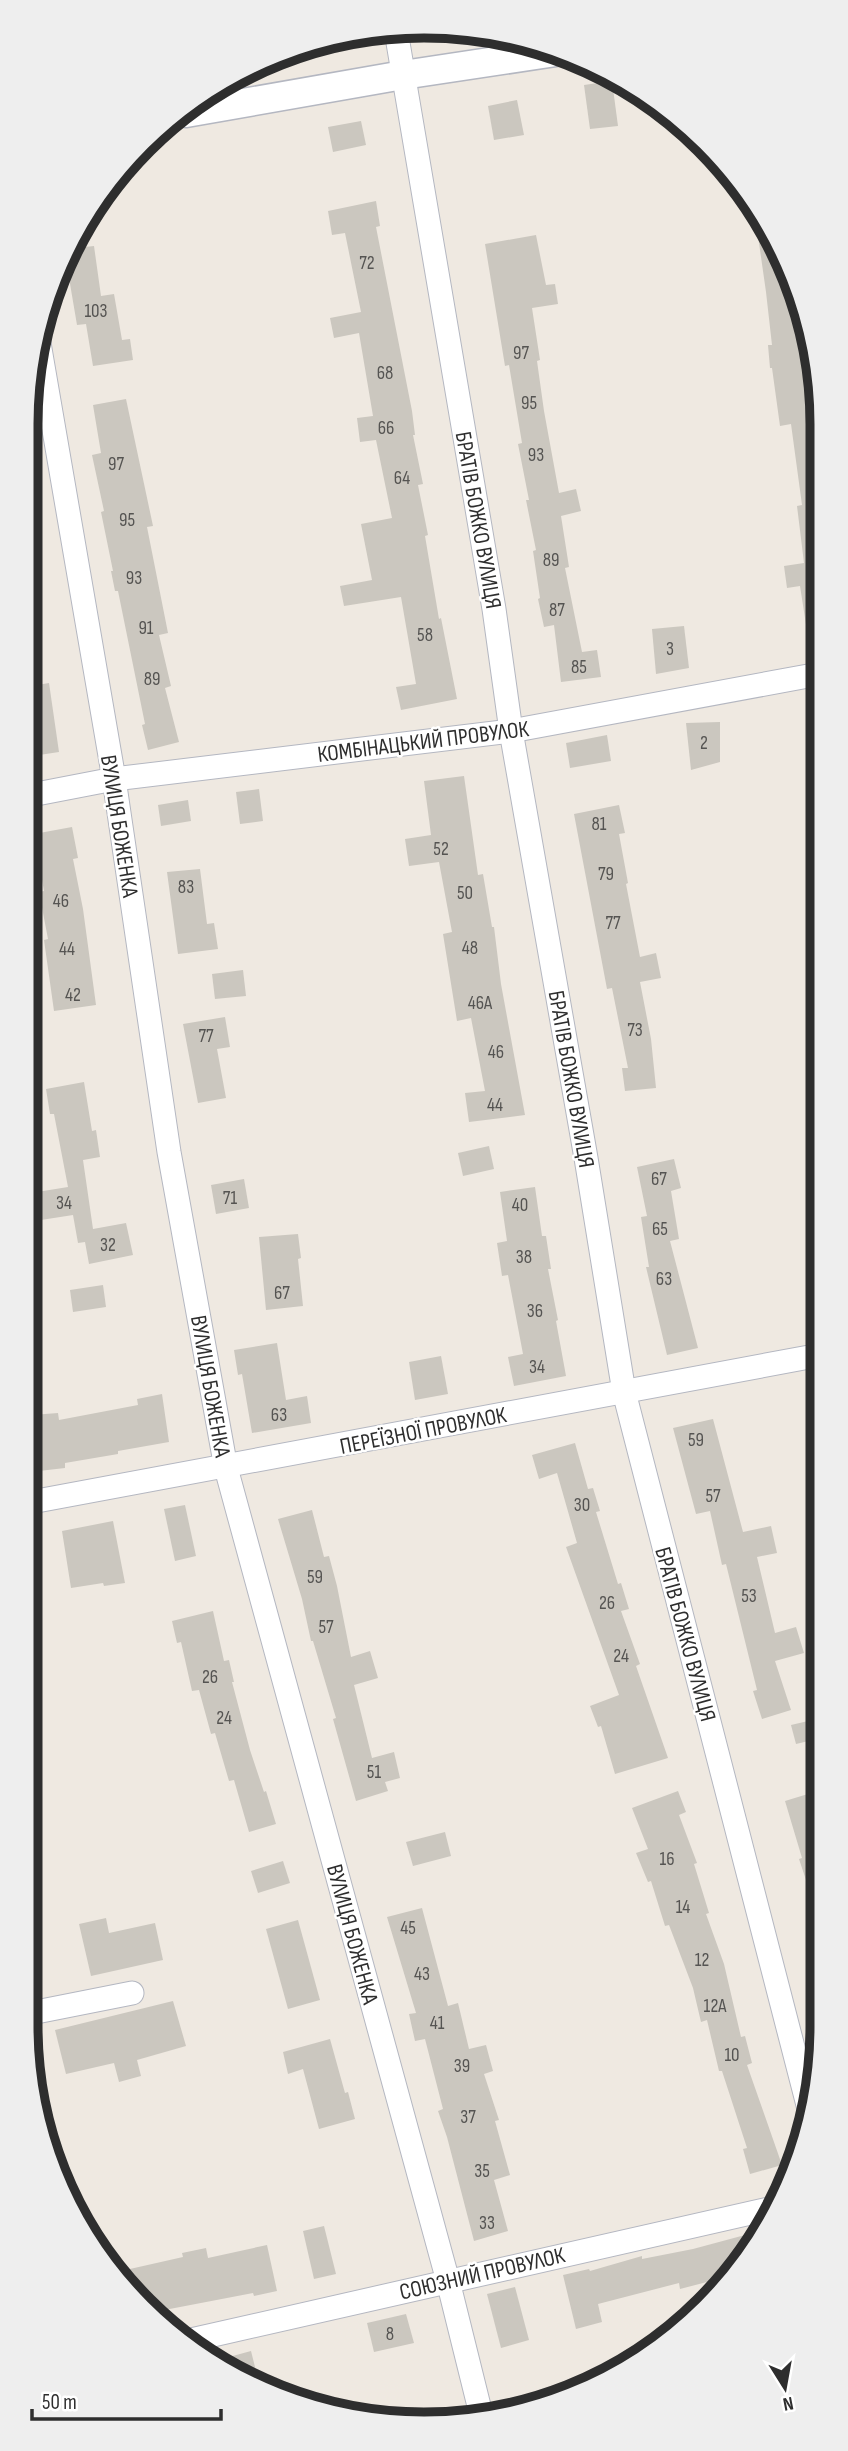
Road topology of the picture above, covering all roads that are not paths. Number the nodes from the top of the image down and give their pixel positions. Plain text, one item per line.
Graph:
1 (397, 39) edge
2 (535, 55) edge
3 (403, 75) junction
4 (197, 112) edge
5 (43, 367) edge
6 (810, 676) edge
7 (511, 731) junction
8 (114, 779) junction
9 (38, 794) edge
10 (810, 1357) edge
11 (624, 1392) junction
12 (226, 1468) junction
13 (38, 1501) edge
14 (132, 1993) dead end
15 (38, 2012) edge
16 (804, 2090) edge
17 (763, 2210) edge
18 (448, 2281) junction
19 (197, 2339) edge
20 (480, 2408) edge

1 - 3 street, БРАТІВ БОЖКО ВУЛИЦЯ
2 - 3 street
3 - 4 street
3 - 7 street, БРАТІВ БОЖКО ВУЛИЦЯ
5 - 8 street, ВУЛИЦЯ БОЖЕНКА
6 - 7 street, КОМБІНАЦЬКИЙ ПРОВУЛОК
7 - 8 street, КОМБІНАЦЬКИЙ ПРОВУЛОК
7 - 11 street, БРАТІВ БОЖКО ВУЛИЦЯ
8 - 9 street, КОМБІНАЦЬКИЙ ПРОВУЛОК
8 - 12 street, ВУЛИЦЯ БОЖЕНКА
10 - 11 street, ПЕРЕЇЗНОЇ ПРОВУЛОК
11 - 12 street, ПЕРЕЇЗНОЇ ПРОВУЛОК
11 - 16 street, БРАТІВ БОЖКО ВУЛИЦЯ
12 - 13 street, ПЕРЕЇЗНОЇ ПРОВУЛОК
12 - 18 street, ВУЛИЦЯ БОЖЕНКА
14 - 15 street
17 - 18 street, СОЮЗНИЙ ПРОВУЛОК
18 - 19 street, СОЮЗНИЙ ПРОВУЛОК
18 - 20 street, ВУЛИЦЯ БОЖЕНКА

